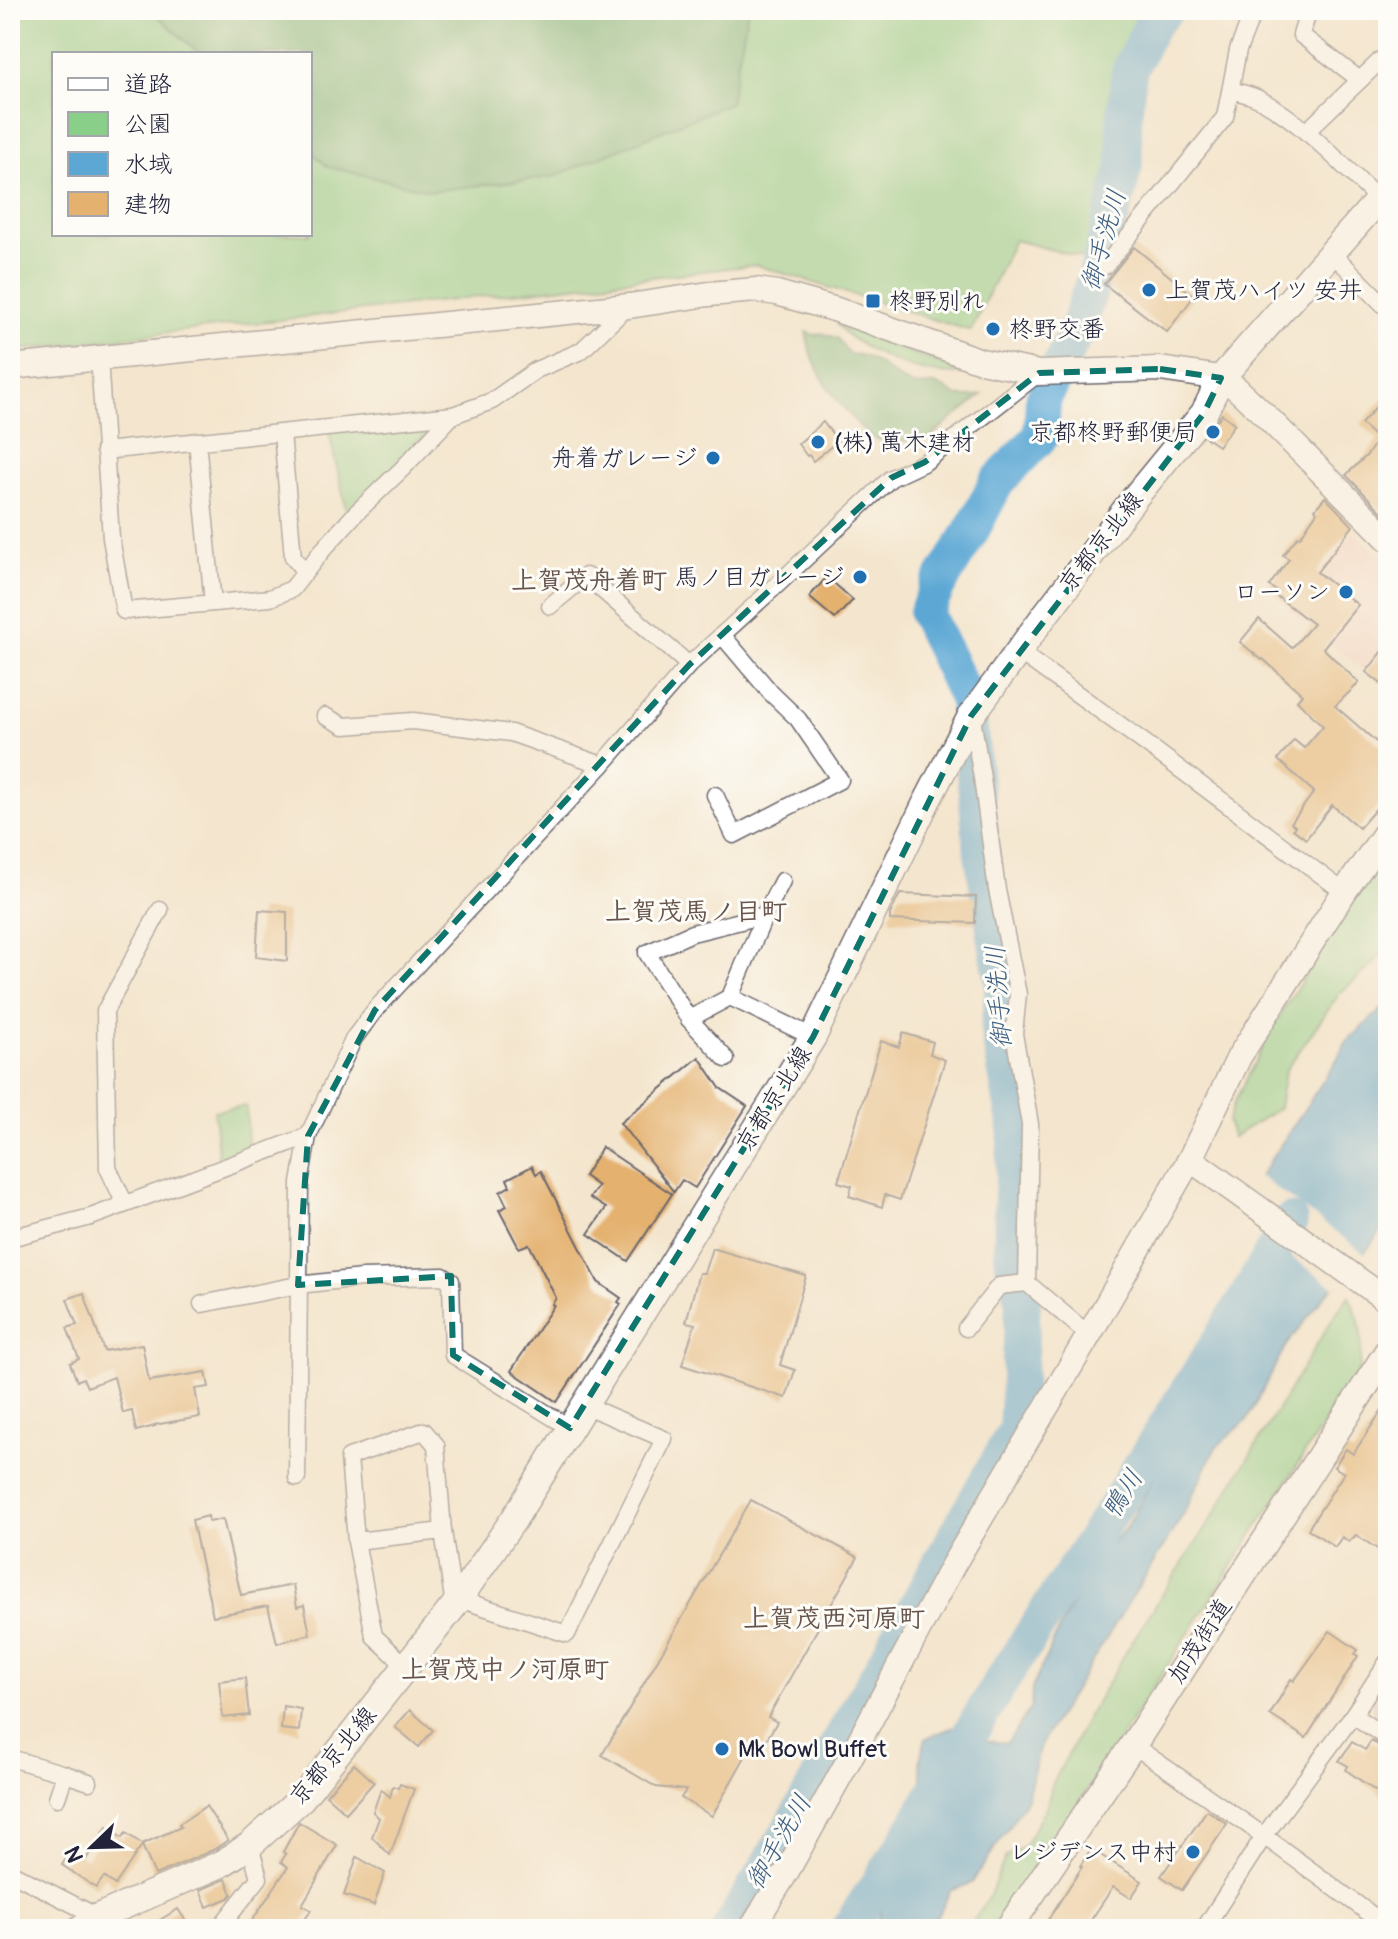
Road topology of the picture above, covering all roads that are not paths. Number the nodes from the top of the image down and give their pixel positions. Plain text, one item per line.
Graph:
1 (1254, 10) edge
2 (1309, 10) edge
3 (1388, 53) edge
4 (1360, 80) junction
5 (1231, 90) junction
6 (1306, 132) junction
7 (1383, 194) edge
8 (1332, 253) junction
9 (1105, 266) dead end
10 (629, 306) junction
11 (1388, 309) edge
12 (99, 358) junction
13 (10, 367) edge
14 (1039, 373) junction
15 (1221, 378) junction
16 (453, 415) junction
17 (282, 433) junction
18 (197, 441) junction
19 (104, 451) junction
20 (1388, 539) edge
21 (305, 572) junction
22 (213, 603) junction
23 (550, 606) dead end
24 (722, 635) junction
25 (1018, 651) junction
26 (689, 665) junction
27 (325, 716) dead end
28 (971, 716) junction
29 (602, 765) junction
30 (715, 795) dead end
31 (1388, 829) edge
32 (782, 881) dead end
33 (1344, 892) junction
34 (160, 910) dead end
35 (765, 915) junction
36 (730, 997) junction
37 (689, 1019) junction
38 (813, 1037) junction
39 (726, 1059) dead end
40 (308, 1136) junction
41 (1190, 1159) junction
42 (125, 1204) junction
43 (10, 1238) edge
44 (1027, 1283) junction
45 (298, 1285) junction
46 (1388, 1301) edge
47 (202, 1304) dead end
48 (966, 1328) dead end
49 (1089, 1335) junction
50 (1388, 1351) edge
51 (584, 1405) junction
52 (570, 1428) junction
53 (297, 1478) dead end
54 (443, 1531) junction
55 (356, 1541) junction
56 (456, 1602) junction
57 (1388, 1661) edge
58 (406, 1666) junction
59 (1353, 1715) junction
60 (1388, 1739) edge
61 (1133, 1745) junction
62 (10, 1758) edge
63 (65, 1774) junction
64 (89, 1782) dead end
65 (57, 1798) dead end
66 (1264, 1836) junction
67 (250, 1845) junction
68 (10, 1872) edge
69 (89, 1923) edge
70 (1388, 1927) edge
71 (222, 1929) edge
72 (751, 1929) edge
73 (1008, 1929) edge
74 (1204, 1929) edge

1 - 5 street
2 - 4 street
3 - 4 street
4 - 6 street
5 - 6 street
5 - 9 street
6 - 7 street
7 - 8 main road, 京都京北線
8 - 11 street
8 - 15 main road, 京都京北線
10 - 12 street
10 - 14 street
10 - 16 street
12 - 13 street
12 - 19 street
14 - 15 street
14 - 24 street
15 - 20 street
15 - 25 main road, 京都京北線
16 - 17 street
16 - 21 street
17 - 18 street
17 - 21 street
18 - 19 street
18 - 22 street
19 - 22 street
21 - 22 street
23 - 26 street
24 - 26 street
24 - 30 street
25 - 28 main road, 京都京北線
25 - 33 street
26 - 29 street
27 - 29 street
28 - 38 main road, 京都京北線
28 - 44 street
29 - 40 street
31 - 33 street
32 - 35 street
33 - 41 street
34 - 42 street
35 - 36 street
35 - 37 street
36 - 37 street
36 - 38 street
37 - 39 street
38 - 51 main road, 京都京北線
40 - 42 street
40 - 45 street
41 - 46 street
41 - 49 street
42 - 43 street
44 - 48 street
44 - 49 street
45 - 47 street
45 - 52 street
45 - 53 street
49 - 72 street
50 - 61 main road, 加茂街道
51 - 52 main road, 京都京北線
51 - 56 street
52 - 56 main road, 京都京北線
54 - 55 street
54 - 55 street
54 - 56 street
55 - 58 street
56 - 58 main road, 京都京北線
57 - 59 street
58 - 67 main road, 京都京北線
59 - 60 street
59 - 66 street
61 - 66 street
61 - 73 main road, 加茂街道
62 - 63 street
63 - 64 street
63 - 65 street
66 - 70 street
66 - 74 street
67 - 69 main road, 京都京北線
67 - 71 street
68 - 69 street

